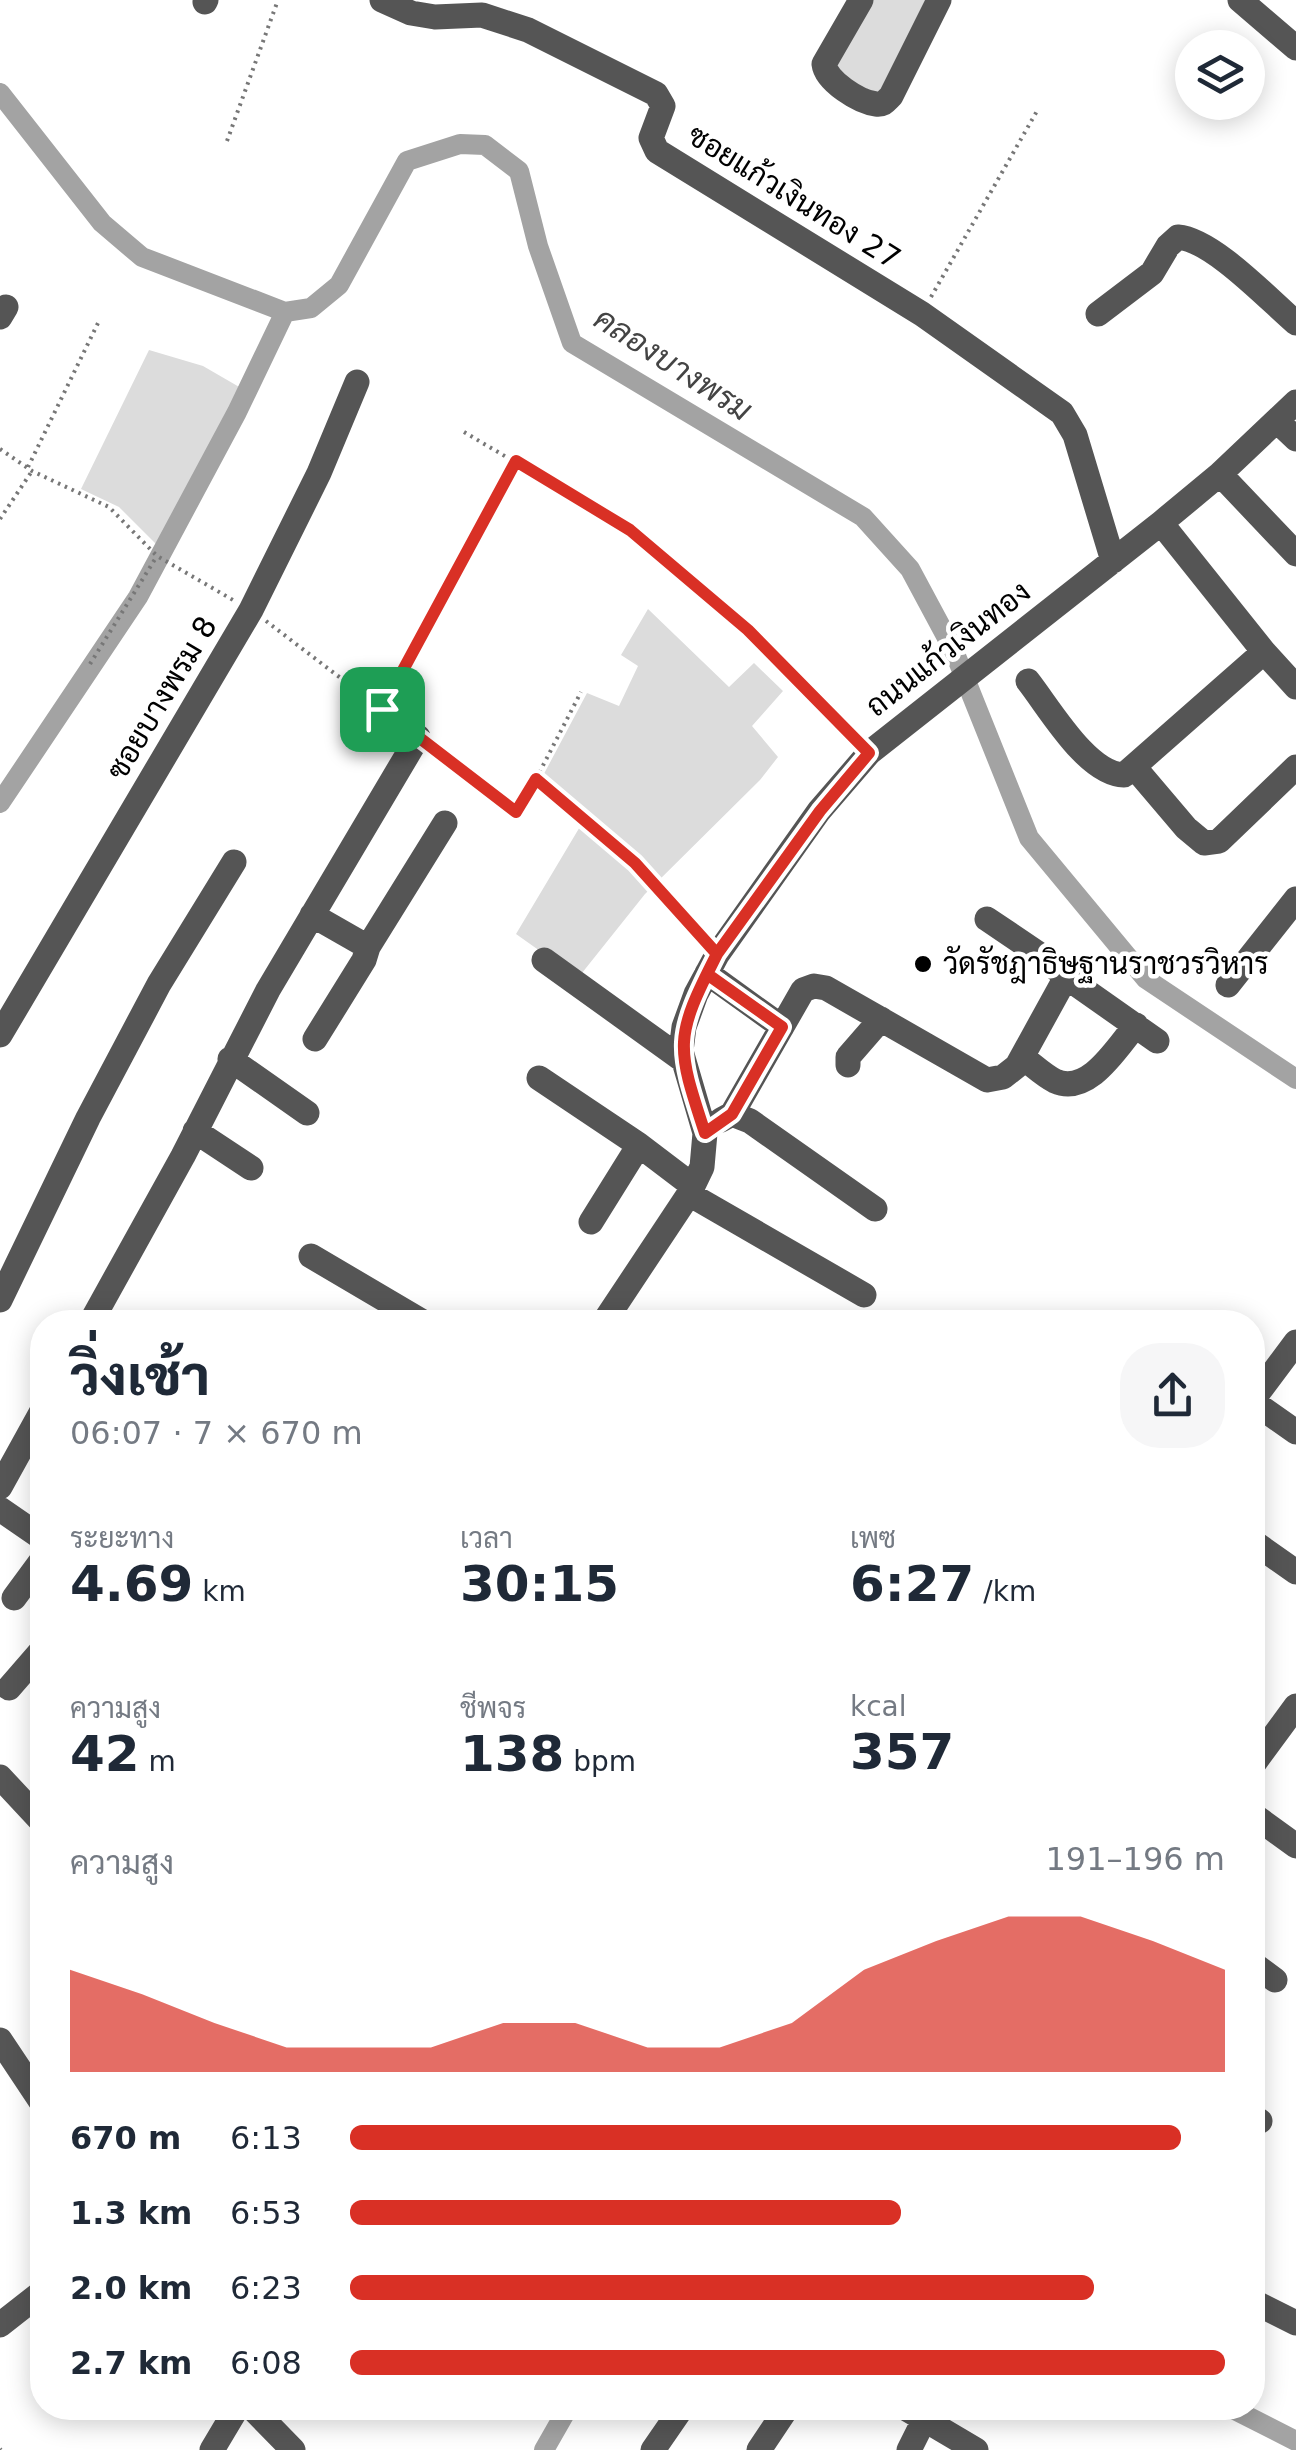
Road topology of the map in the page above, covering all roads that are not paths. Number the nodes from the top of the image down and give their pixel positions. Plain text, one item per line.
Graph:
1 (382, 0) edge
2 (861, 0) edge
3 (939, 0) edge
4 (1240, 0) edge
5 (1292, 34) edge
6 (1098, 314) dead end
7 (1296, 323) edge
8 (357, 382) dead end
9 (1296, 402) edge
10 (1287, 430) edge
11 (1220, 474) junction
12 (1161, 523) junction
13 (1296, 554) edge
14 (1113, 561) junction
15 (1264, 652) junction
16 (1028, 681) dead end
17 (1296, 687) edge
18 (418, 738) road end
19 (1296, 766) edge
20 (1135, 768) junction
21 (445, 823) dead end
22 (234, 862) dead end
23 (1296, 899) edge
24 (312, 915) junction
25 (987, 919) dead end
26 (368, 947) junction
27 (544, 960) dead end
28 (712, 964) junction
29 (1066, 978) junction
30 (1228, 985) dead end
31 (881, 1019) junction
32 (1136, 1025) junction
33 (782, 1027) junction
34 (0, 1035) edge
35 (315, 1040) dead end
36 (1157, 1041) dead end
37 (1022, 1057) junction
38 (230, 1059) junction
39 (684, 1060) junction
40 (848, 1065) dead end
41 (539, 1078) dead end
42 (308, 1113) dead end
43 (732, 1114) junction
44 (195, 1131) junction
45 (705, 1133) junction
46 (638, 1145) junction
47 (251, 1168) dead end
48 (691, 1190) junction
49 (875, 1209) dead end
50 (591, 1222) dead end
51 (310, 1256) dead end
52 (864, 1295) dead end
53 (0, 1300) edge
54 (97, 1310) edge
55 (402, 1310) edge
56 (612, 1310) edge
57 (1296, 1342) edge
58 (1265, 1384) edge
59 (1265, 1410) edge
60 (30, 1432) edge
61 (1296, 1432) edge
62 (0, 1486) edge
63 (0, 1509) edge
64 (30, 1530) edge
65 (1265, 1551) edge
66 (1296, 1572) edge
67 (30, 1576) edge
68 (14, 1598) dead end
69 (30, 1664) edge
70 (9, 1688) dead end
71 (1296, 1706) edge
72 (1265, 1748) edge
73 (0, 1778) edge
74 (30, 1809) edge
75 (1265, 1823) edge
76 (1296, 1846) edge
77 (1265, 1973) edge
78 (1275, 1980) dead end
79 (0, 2040) edge
80 (30, 2086) edge
81 (30, 2301) edge
82 (1265, 2308) edge
83 (1296, 2323) edge
84 (0, 2325) edge
85 (230, 2420) edge
86 (264, 2420) edge
87 (674, 2420) edge
88 (779, 2420) edge
89 (914, 2420) edge
90 (925, 2420) edge
91 (212, 2450) edge
92 (293, 2450) edge
93 (653, 2450) edge
94 (759, 2450) edge
95 (909, 2450) edge
96 (976, 2450) edge

1 - 14 street, ซอยแก้วเงินทอง 27
2 - 3 street
4 - 5 street
6 - 7 street
8 - 34 street, ซอยบางพรม 8
9 - 10 street, ถนนแก้วเงินทอง
10 - 11 street, ถนนแก้วเงินทอง
11 - 12 street, ถนนแก้วเงินทอง
11 - 13 street
12 - 14 street, ถนนแก้วเงินทอง
12 - 15 street
14 - 28 street, ถนนแก้วเงินทอง
15 - 17 street
15 - 20 street
16 - 20 street
18 - 24 street
19 - 20 street
21 - 26 street
22 - 53 street
23 - 30 street
24 - 26 street
24 - 38 street
25 - 29 street
26 - 35 street
27 - 39 street
28 - 33 street
28 - 39 street, ถนนแก้วเงินทอง
29 - 32 street
29 - 37 street
31 - 33 street
31 - 37 street
31 - 40 street
32 - 36 street
32 - 37 street
33 - 43 street
38 - 42 street
38 - 44 street
39 - 45 street, ถนนแก้วเงินทอง
41 - 46 street
43 - 45 street
43 - 49 street
44 - 47 street
44 - 54 street
45 - 48 street, ถนนแก้วเงินทอง
46 - 48 street
46 - 50 street
48 - 52 street
48 - 56 street, ถนนแก้วเงินทอง
51 - 55 street
57 - 58 street
59 - 61 street
60 - 62 street
63 - 64 street
65 - 66 street
67 - 68 street
69 - 70 street
71 - 72 street
73 - 74 street
75 - 76 street
77 - 78 street
79 - 80 street
81 - 84 street
82 - 83 street
85 - 91 street
86 - 92 street
87 - 93 street
88 - 94 street
89 - 95 street
90 - 96 street

